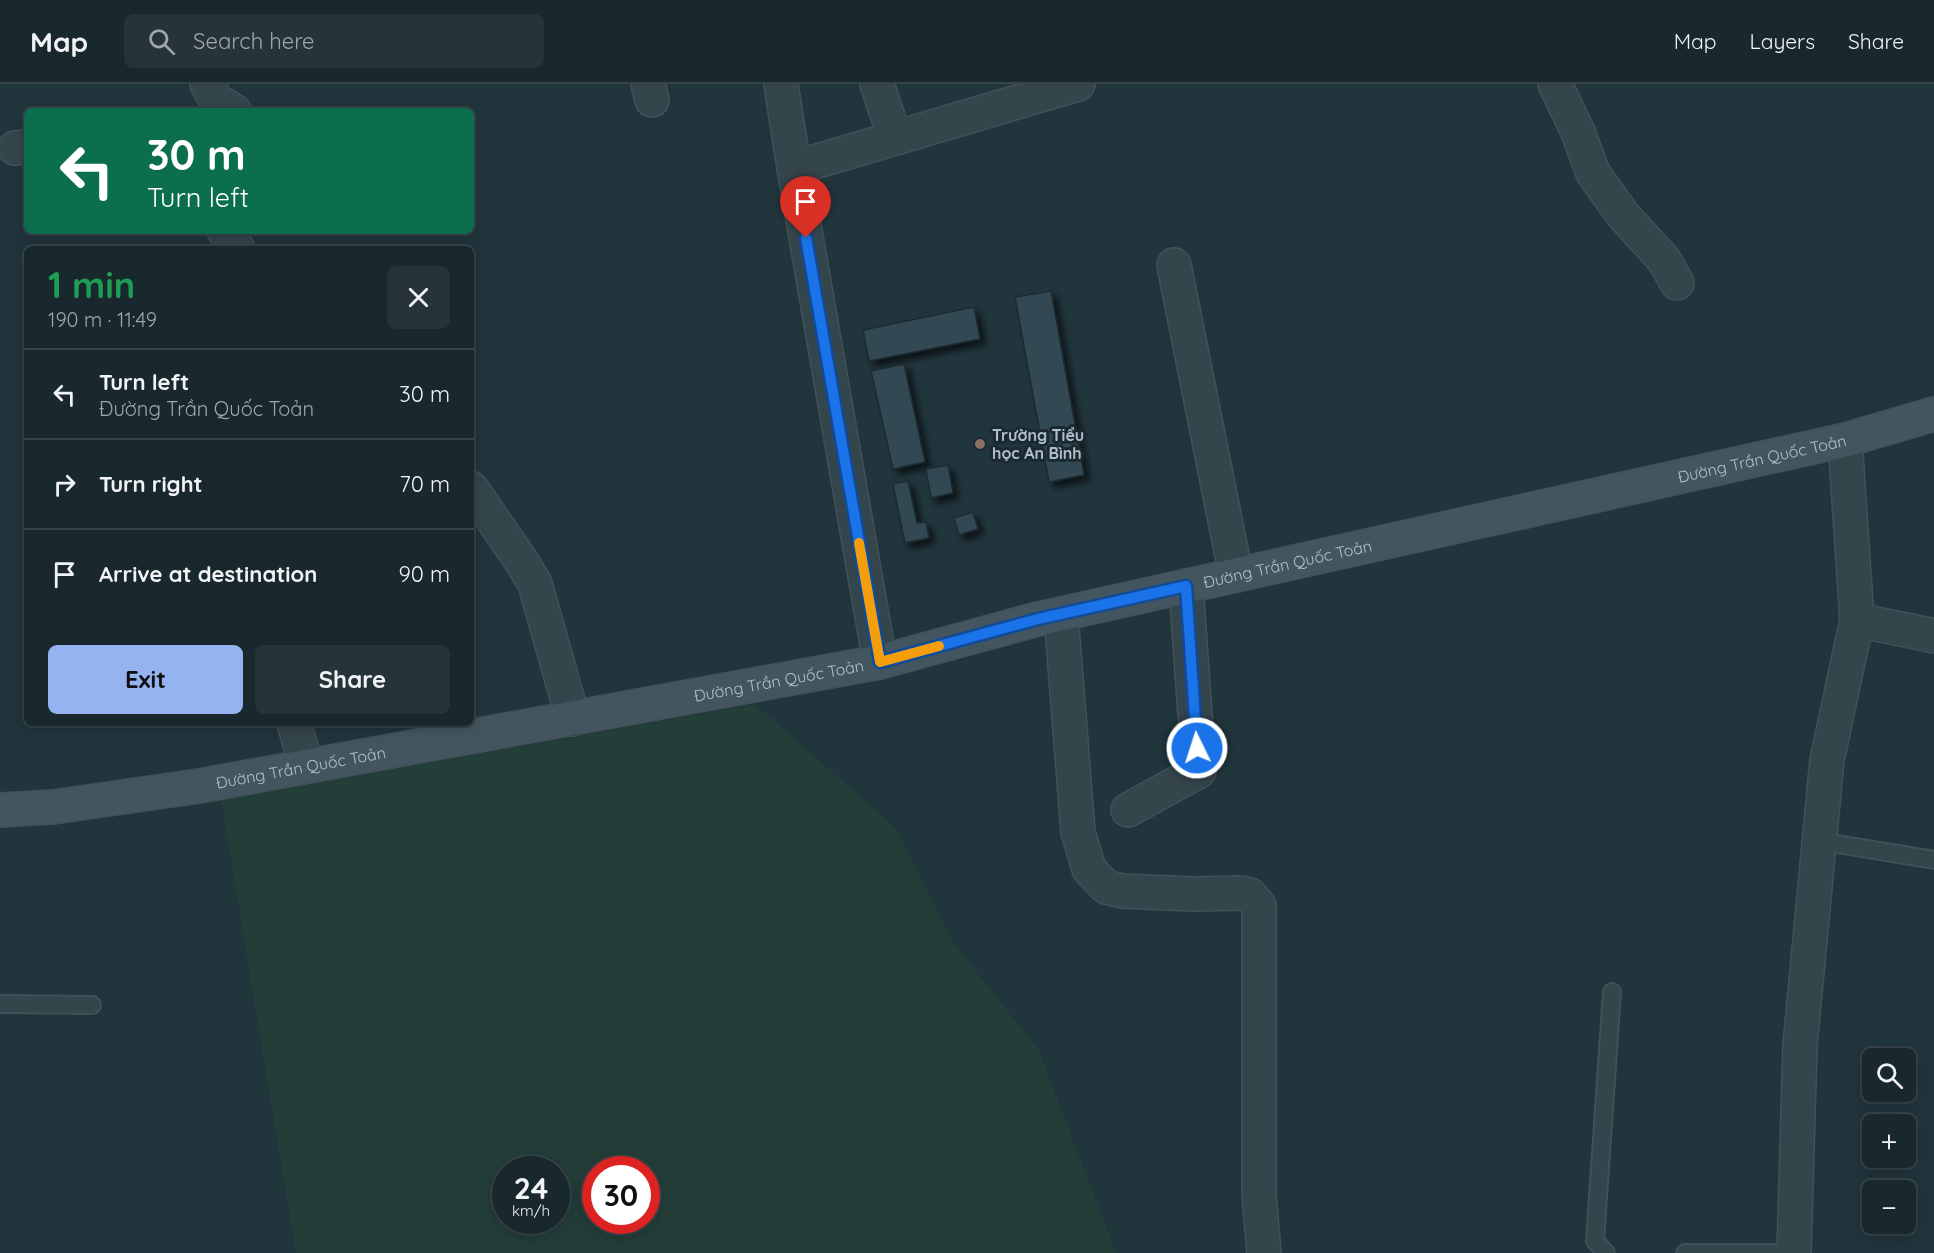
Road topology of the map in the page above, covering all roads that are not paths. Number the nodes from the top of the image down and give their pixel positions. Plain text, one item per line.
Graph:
1 (207, 84) edge
2 (781, 84) edge
3 (877, 84) edge
4 (1078, 84) edge
5 (1555, 84) edge
6 (229, 108) edge
7 (895, 138) junction
8 (794, 168) junction
9 (226, 234) edge
10 (236, 246) edge
11 (1174, 265) dead end
12 (1677, 283) dead end
13 (1934, 414) edge
14 (1845, 440) junction
15 (474, 492) edge
16 (1236, 575) junction
17 (1186, 586) junction
18 (1061, 614) junction
19 (1857, 620) junction
20 (1934, 636) edge
21 (880, 662) junction
22 (573, 719) junction
23 (295, 726) edge
24 (306, 765) junction
25 (0, 810) edge
26 (1128, 810) dead end
27 (1819, 841) junction
28 (1934, 860) edge
29 (1612, 992) dead end
30 (0, 1004) edge
31 (92, 1005) dead end
32 (1264, 1253) edge
33 (1606, 1253) edge
34 (1685, 1253) edge
35 (1794, 1253) edge
36 (1809, 1253) edge

1 - 6 street
2 - 8 street
3 - 7 street
4 - 7 street
5 - 12 street
7 - 8 street
8 - 21 street
9 - 10 street
11 - 16 street
13 - 14 main road, Đường Trần Quốc Toản
14 - 16 main road, Đường Trần Quốc Toản
14 - 19 street
15 - 22 street
16 - 17 main road, Đường Trần Quốc Toản
17 - 18 main road, Đường Trần Quốc Toản
17 - 26 street
18 - 21 main road, Đường Trần Quốc Toản
18 - 32 street
19 - 20 street
19 - 27 street
21 - 22 main road, Đường Trần Quốc Toản
22 - 24 main road, Đường Trần Quốc Toản
23 - 24 street
24 - 25 main road, Đường Trần Quốc Toản
27 - 28 lane
27 - 35 street
29 - 33 lane
30 - 31 lane
34 - 35 lane
35 - 36 lane

